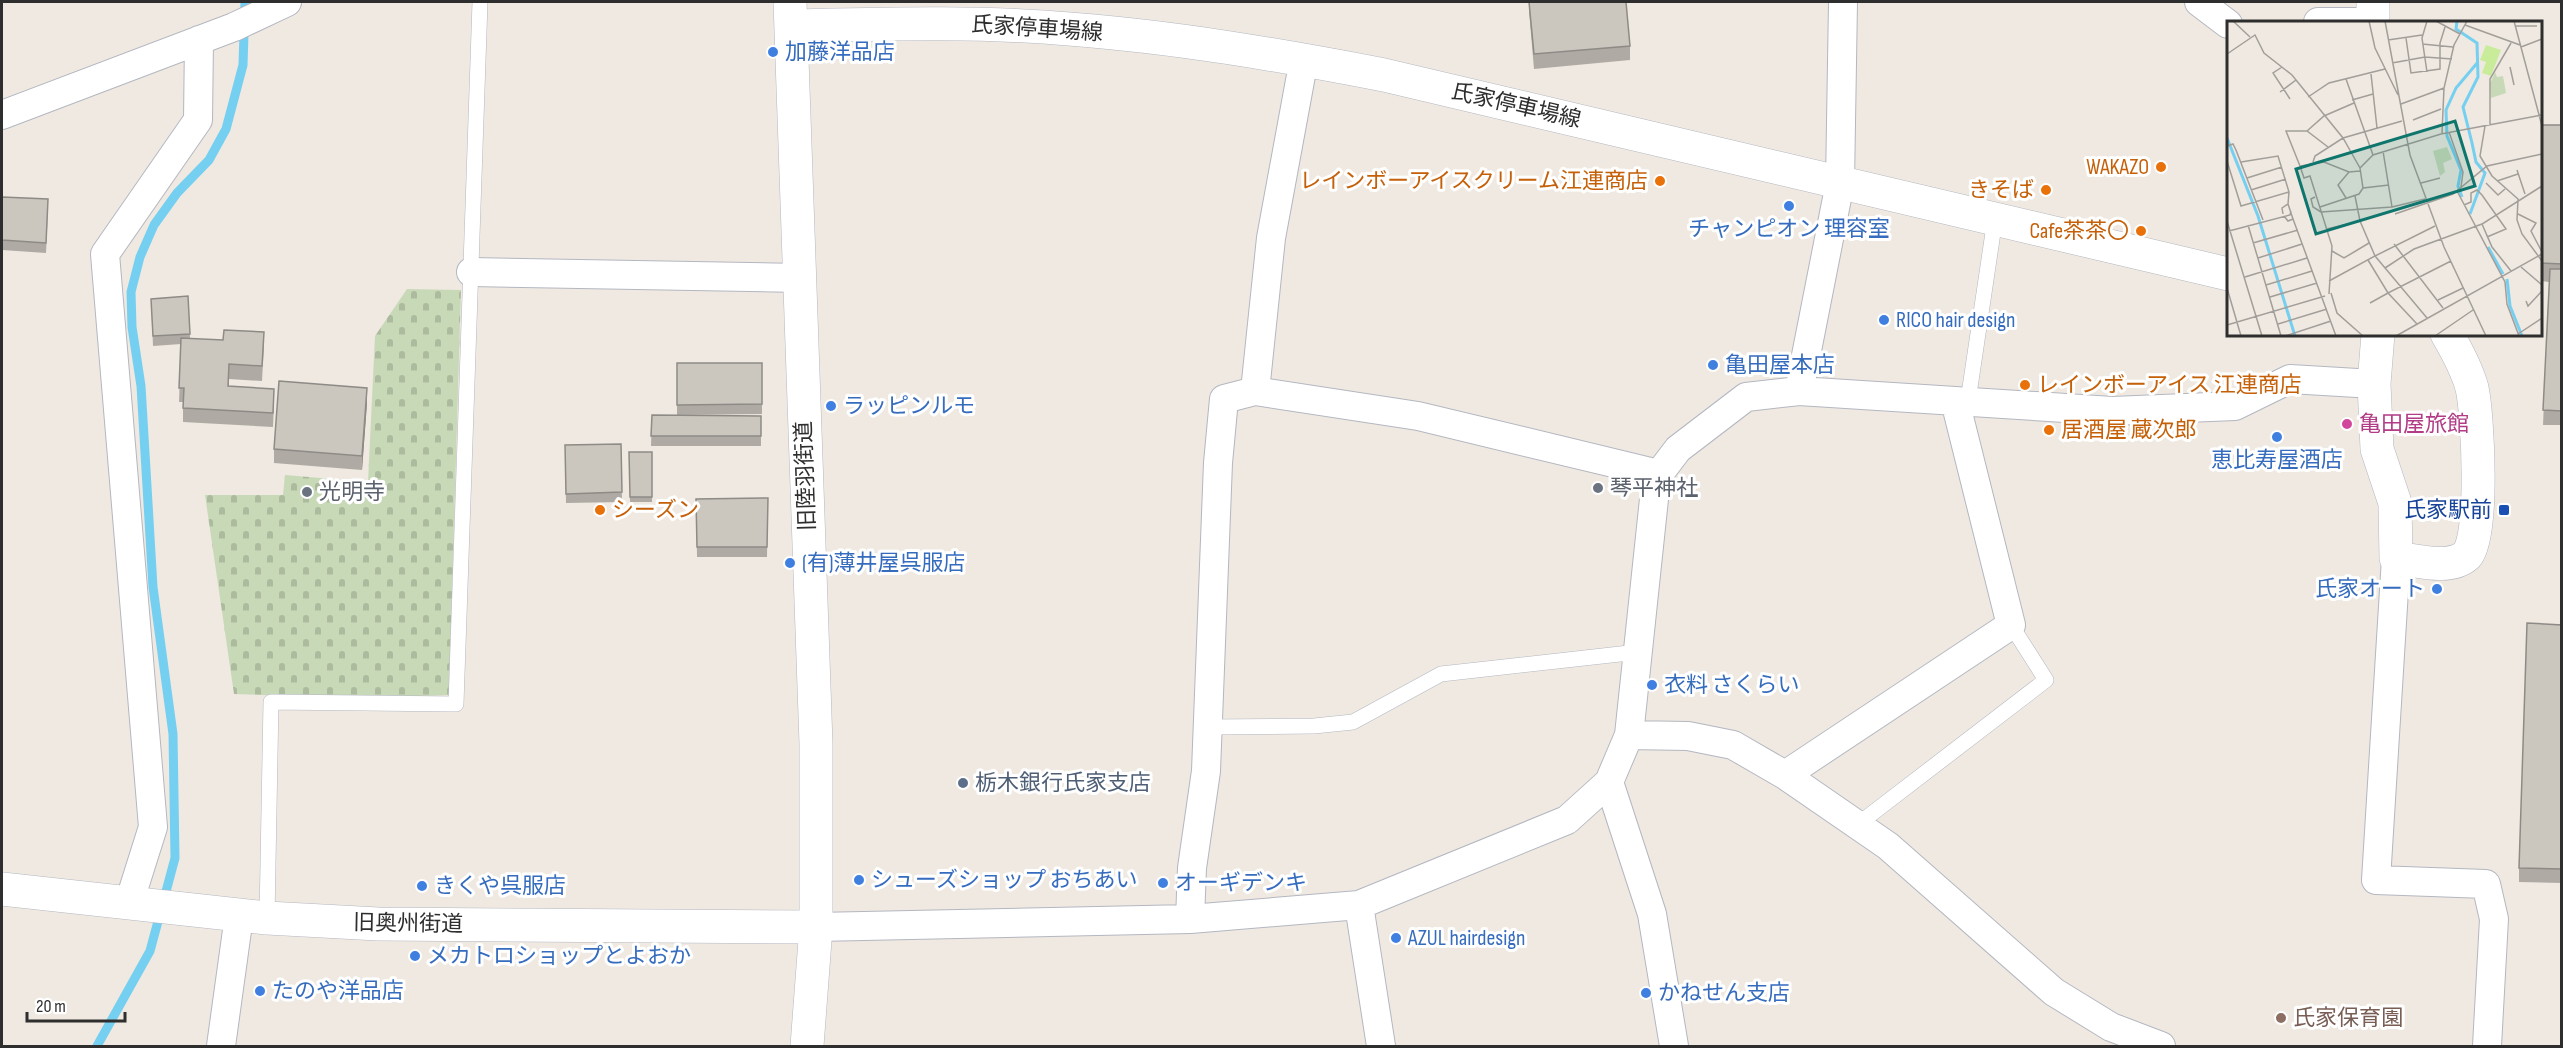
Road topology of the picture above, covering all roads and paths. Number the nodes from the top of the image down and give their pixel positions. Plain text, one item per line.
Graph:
1 (480, 2) edge
2 (1843, 2) edge
3 (2199, 2) edge
4 (266, 10) edge
5 (791, 14) edge
6 (2373, 15) edge
7 (2326, 21) edge
8 (2227, 23) edge
9 (198, 40) junction
10 (1304, 59) junction
11 (2, 114) edge
12 (1840, 183) junction
13 (1995, 219) junction
14 (471, 272) junction
15 (2227, 274) edge
16 (800, 278) junction
17 (2378, 336) edge
18 (2448, 336) edge
19 (2374, 384) junction
20 (1256, 391) junction
21 (1799, 391) junction
22 (1961, 401) junction
23 (1659, 474) junction
24 (2396, 558) junction
25 (2011, 625) junction
26 (1638, 652) junction
27 (1208, 728) junction
28 (1629, 735) junction
29 (1785, 775) junction
30 (1609, 782) junction
31 (1857, 825) junction
32 (2, 889) edge
33 (129, 903) junction
34 (1359, 905) junction
35 (253, 917) junction
36 (1190, 919) junction
37 (816, 927) junction
38 (221, 1047) edge
39 (807, 1047) edge
40 (1381, 1047) edge
41 (1674, 1047) edge
42 (2161, 1047) edge
43 (2487, 1047) edge

1 - 14 lane
2 - 12 street
3 - 8 street
4 - 9 street
5 - 10 main road, 氏家停車場線
5 - 16 main road, 旧陸羽街道
6 - 7 street
9 - 11 street
9 - 33 street
10 - 12 main road, 氏家停車場線
10 - 20 street
12 - 13 main road, 氏家停車場線
12 - 21 street
13 - 15 main road, 氏家停車場線
13 - 22 lane
14 - 16 street
14 - 35 lane
16 - 37 main road, 旧陸羽街道
17 - 19 main road
18 - 24 main road
19 - 22 street
19 - 24 main road
20 - 23 street
20 - 27 street
21 - 22 street
21 - 23 street
22 - 25 street
23 - 26 street
24 - 43 street
25 - 29 street
25 - 31 lane
26 - 27 lane
26 - 28 street
27 - 36 street
28 - 29 street
28 - 30 street
29 - 31 street
30 - 34 street
30 - 41 street
31 - 42 street
32 - 33 main road, 旧奥州街道
33 - 35 main road, 旧奥州街道
34 - 36 street
34 - 40 street
35 - 37 main road, 旧奥州街道
35 - 38 street
36 - 37 street
37 - 39 main road, 旧陸羽街道

